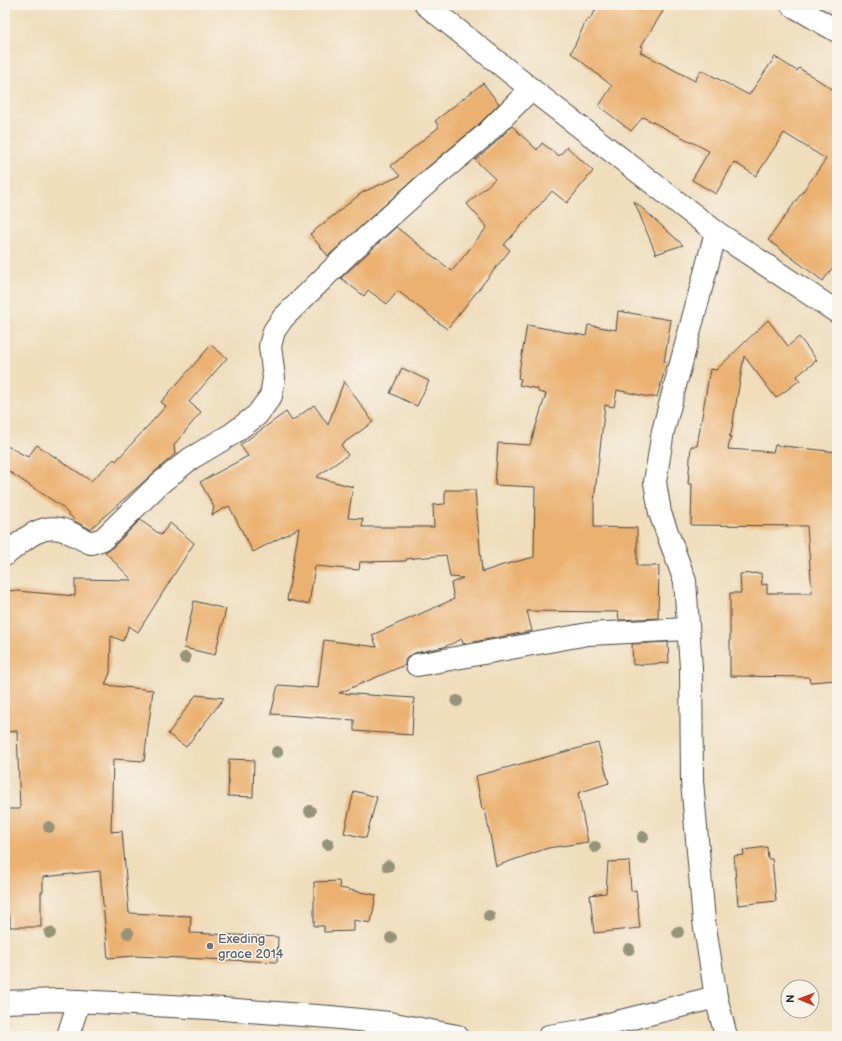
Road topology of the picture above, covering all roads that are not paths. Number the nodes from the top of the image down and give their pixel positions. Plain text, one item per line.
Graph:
1 (426, 5) edge
2 (792, 5) edge
3 (837, 31) edge
4 (531, 89) junction
5 (716, 232) junction
6 (837, 312) edge
7 (5, 555) edge
8 (688, 629) junction
9 (417, 665) dead end
10 (716, 996) junction
11 (79, 1001) junction
12 (5, 1002) edge
13 (68, 1036) edge
14 (457, 1036) edge
15 (549, 1036) edge
16 (726, 1036) edge

1 - 4 main road
2 - 3 main road
4 - 5 main road
4 - 7 main road
5 - 6 main road
5 - 8 main road
8 - 9 main road
8 - 10 main road
10 - 15 main road
10 - 16 main road
11 - 12 main road
11 - 13 main road
11 - 14 main road

